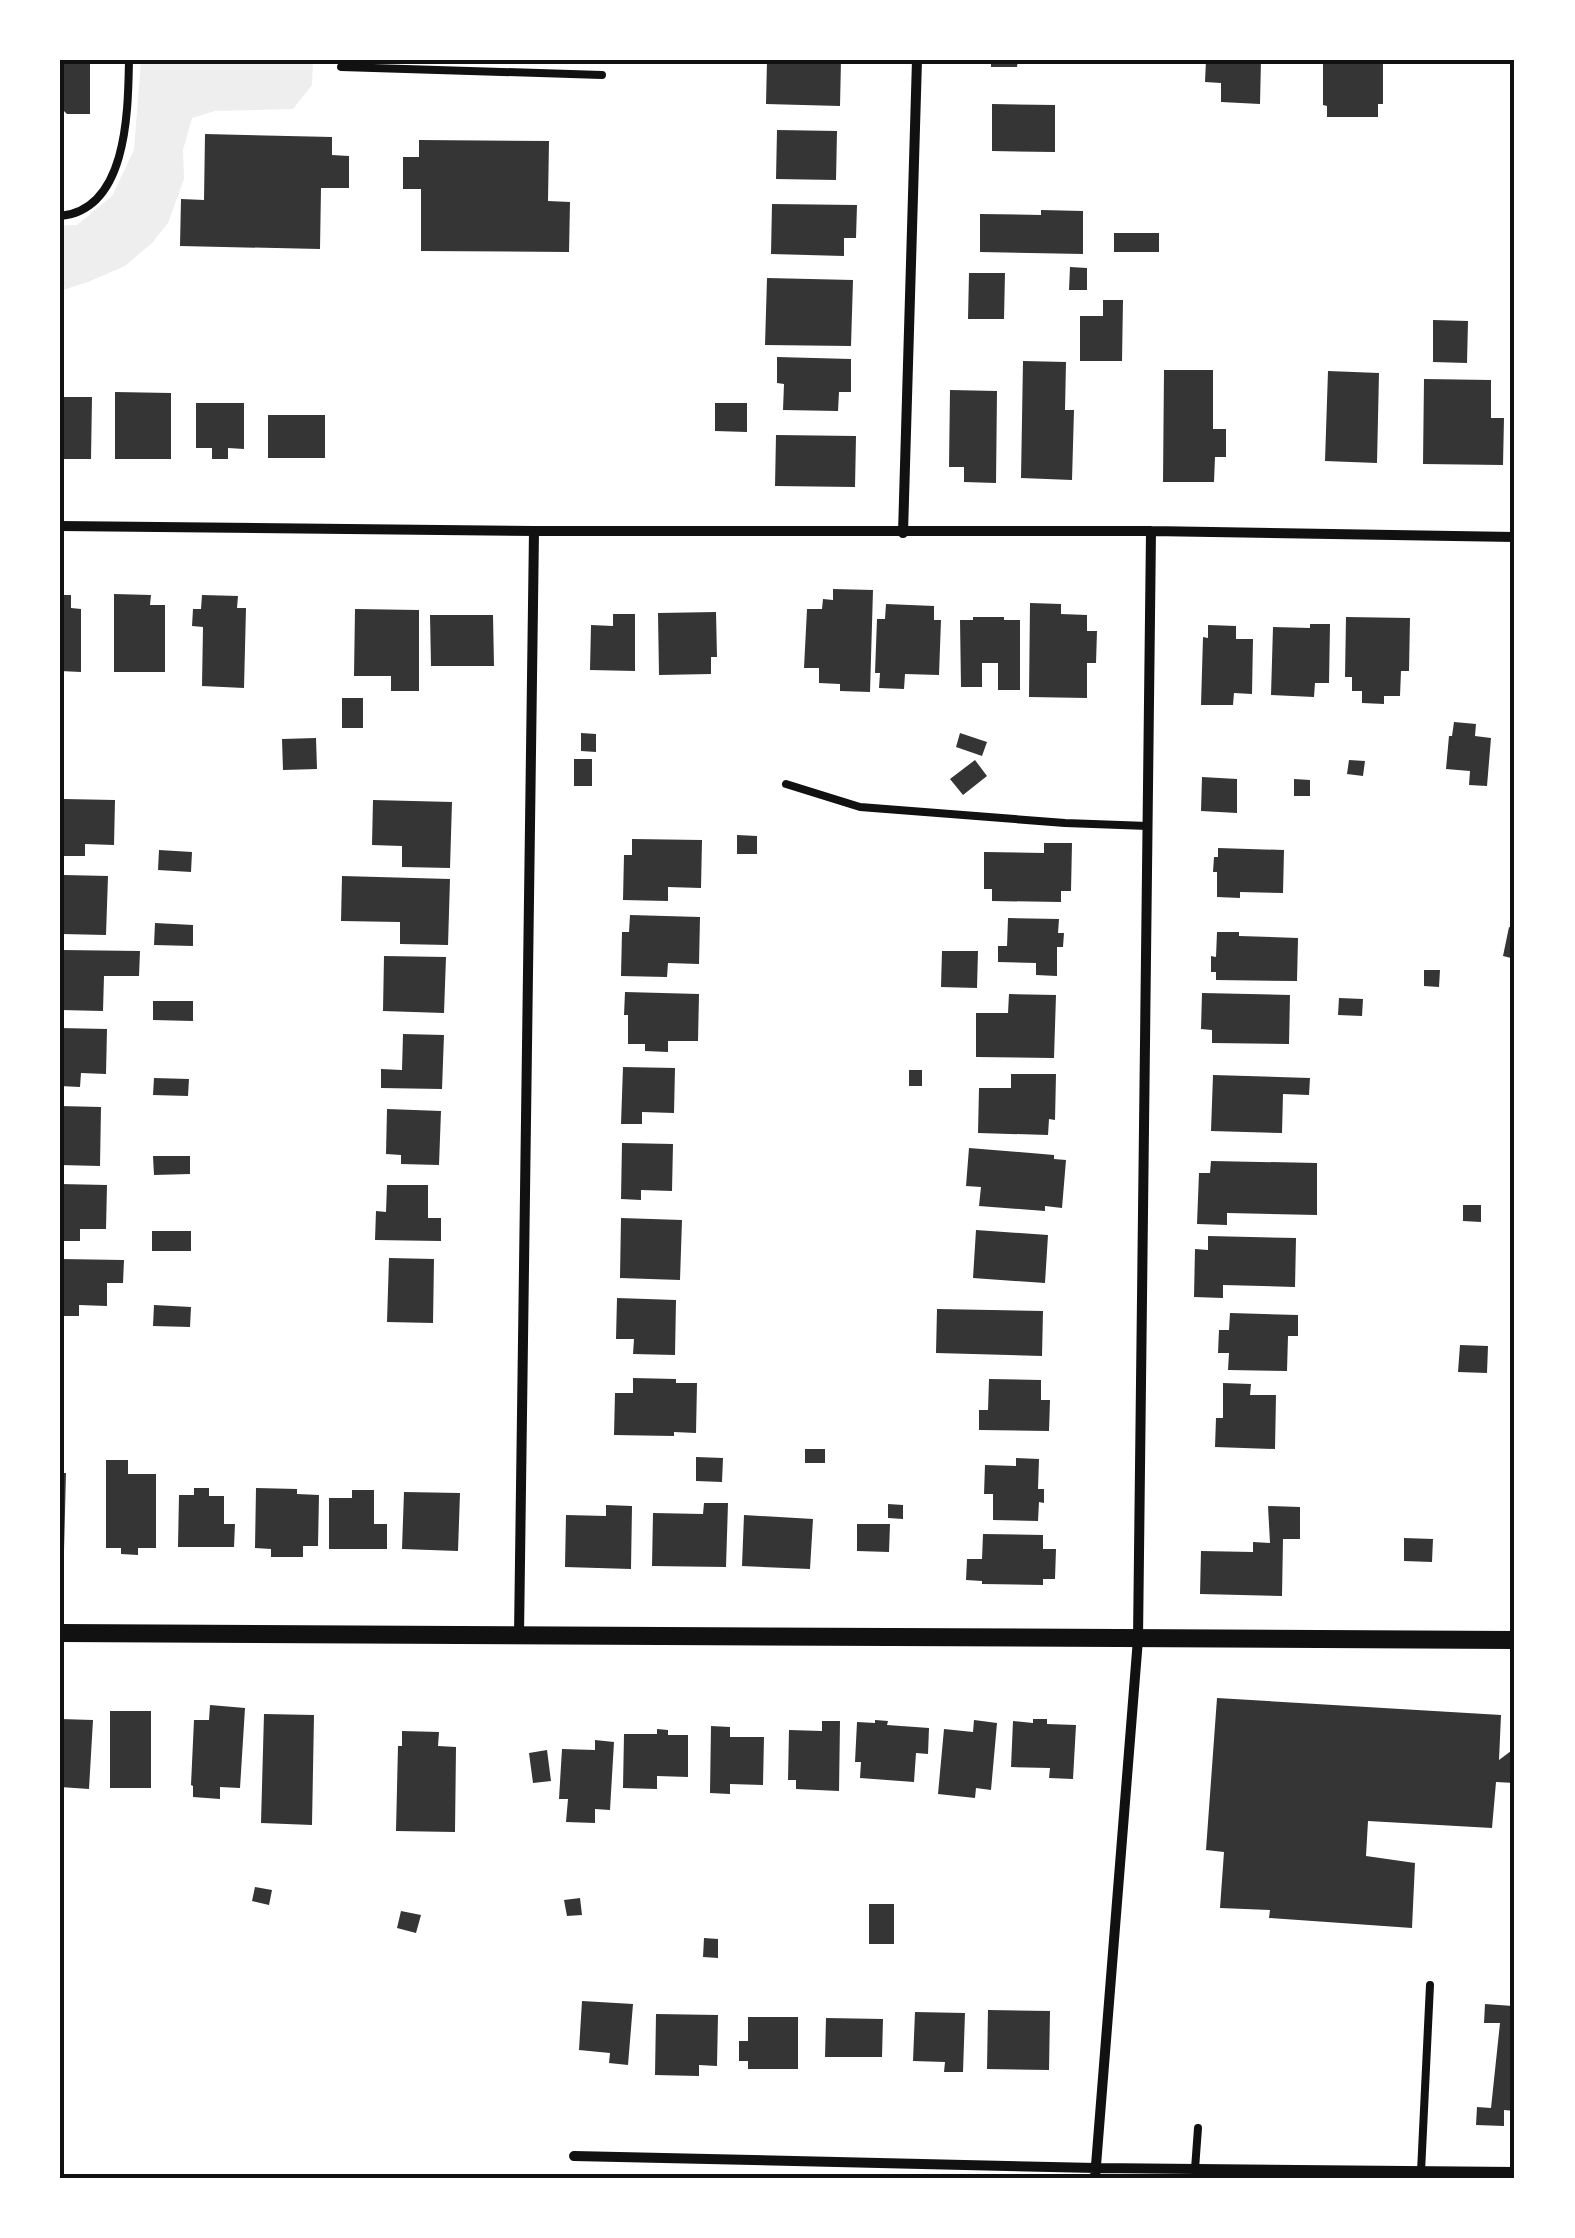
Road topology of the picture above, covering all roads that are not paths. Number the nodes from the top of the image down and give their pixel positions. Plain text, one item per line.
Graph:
1 (129, 60) edge
2 (485, 60) edge
3 (917, 60) edge
4 (342, 67) dead end
5 (485, 71) junction
6 (602, 74) dead end
7 (60, 216) edge
8 (60, 526) edge
9 (534, 531) junction
10 (1151, 531) junction
11 (904, 533) junction
12 (1515, 536) edge
13 (786, 784) dead end
14 (1148, 826) junction
15 (60, 1633) edge
16 (519, 1635) junction
17 (1138, 1638) junction
18 (1515, 1640) edge
19 (1430, 1985) dead end
20 (1198, 2128) dead end
21 (574, 2156) dead end
22 (1195, 2169) junction
23 (1421, 2172) junction
24 (1515, 2172) edge
25 (1095, 2173) edge

1 - 7 lane
2 - 5 lane
3 - 11 street
4 - 5 lane
5 - 6 lane
8 - 9 street
9 - 11 street
9 - 16 street
10 - 11 street
10 - 12 street
10 - 14 street
13 - 14 lane
14 - 17 street
15 - 16 street
16 - 17 street
17 - 18 street
17 - 25 street
19 - 23 lane
20 - 22 lane
21 - 25 street
22 - 23 street
22 - 25 street
23 - 24 street

